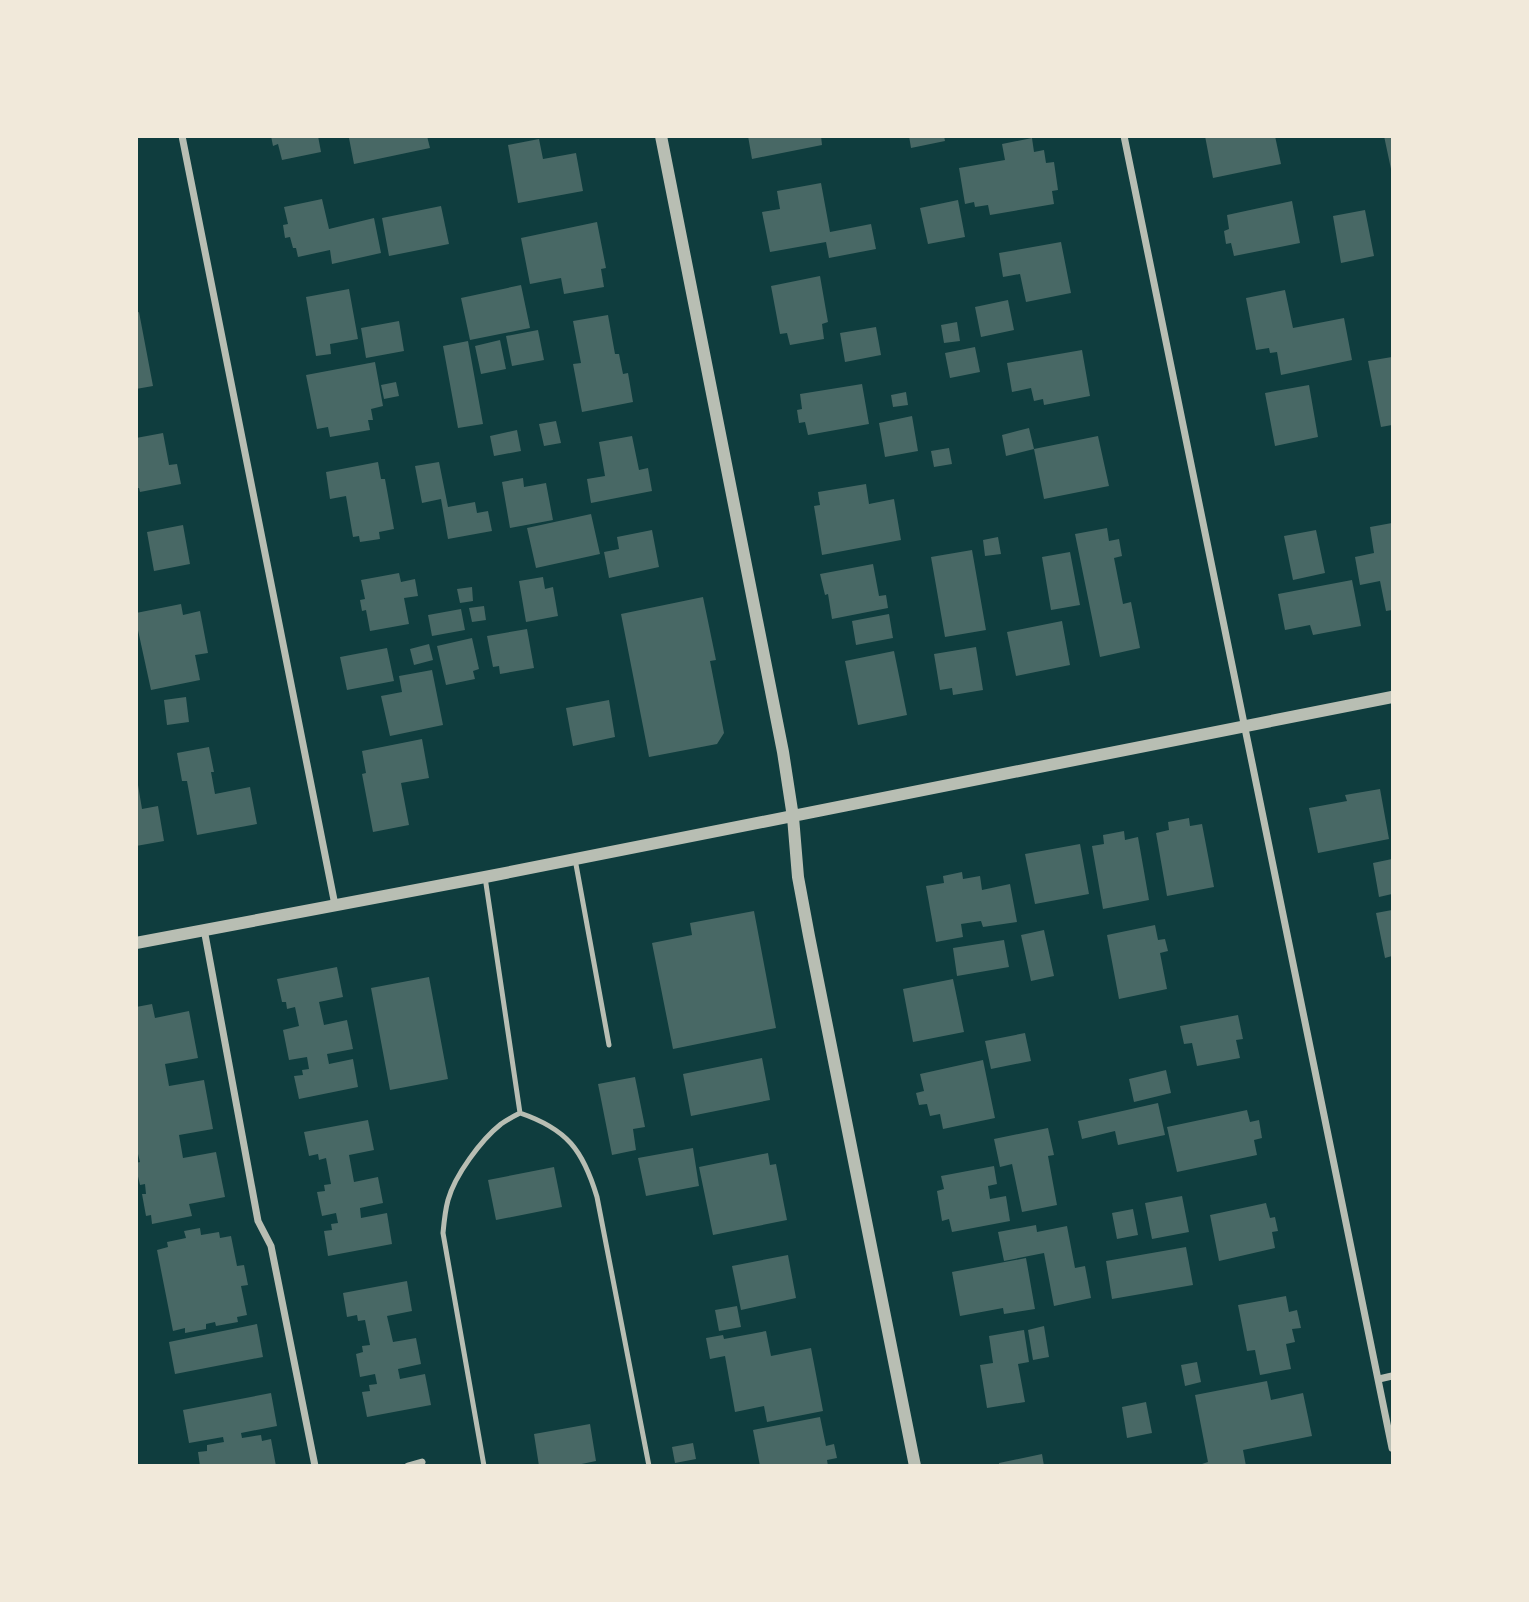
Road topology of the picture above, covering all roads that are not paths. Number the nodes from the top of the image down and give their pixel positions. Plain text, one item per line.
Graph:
1 (183, 136) edge
2 (661, 136) edge
3 (1125, 136) edge
4 (1392, 697) edge
5 (1246, 727) junction
6 (793, 817) junction
7 (575, 859) junction
8 (485, 877) junction
9 (335, 905) junction
10 (205, 929) junction
11 (136, 943) edge
12 (610, 1045) dead end
13 (520, 1113) junction
14 (1392, 1376) edge
15 (1379, 1379) junction
16 (1392, 1448) edge
17 (422, 1462) dead end
18 (315, 1465) edge
19 (408, 1465) edge
20 (484, 1465) edge
21 (649, 1465) edge
22 (915, 1465) edge

1 - 9 street
2 - 6 street
3 - 5 street
4 - 5 street
5 - 6 street
5 - 15 street
6 - 7 street
6 - 22 street
7 - 8 street
7 - 12 lane
8 - 9 street
8 - 13 lane
9 - 10 street
10 - 11 street
10 - 18 street
13 - 20 lane
13 - 21 lane
14 - 15 street
15 - 16 street
17 - 19 street

